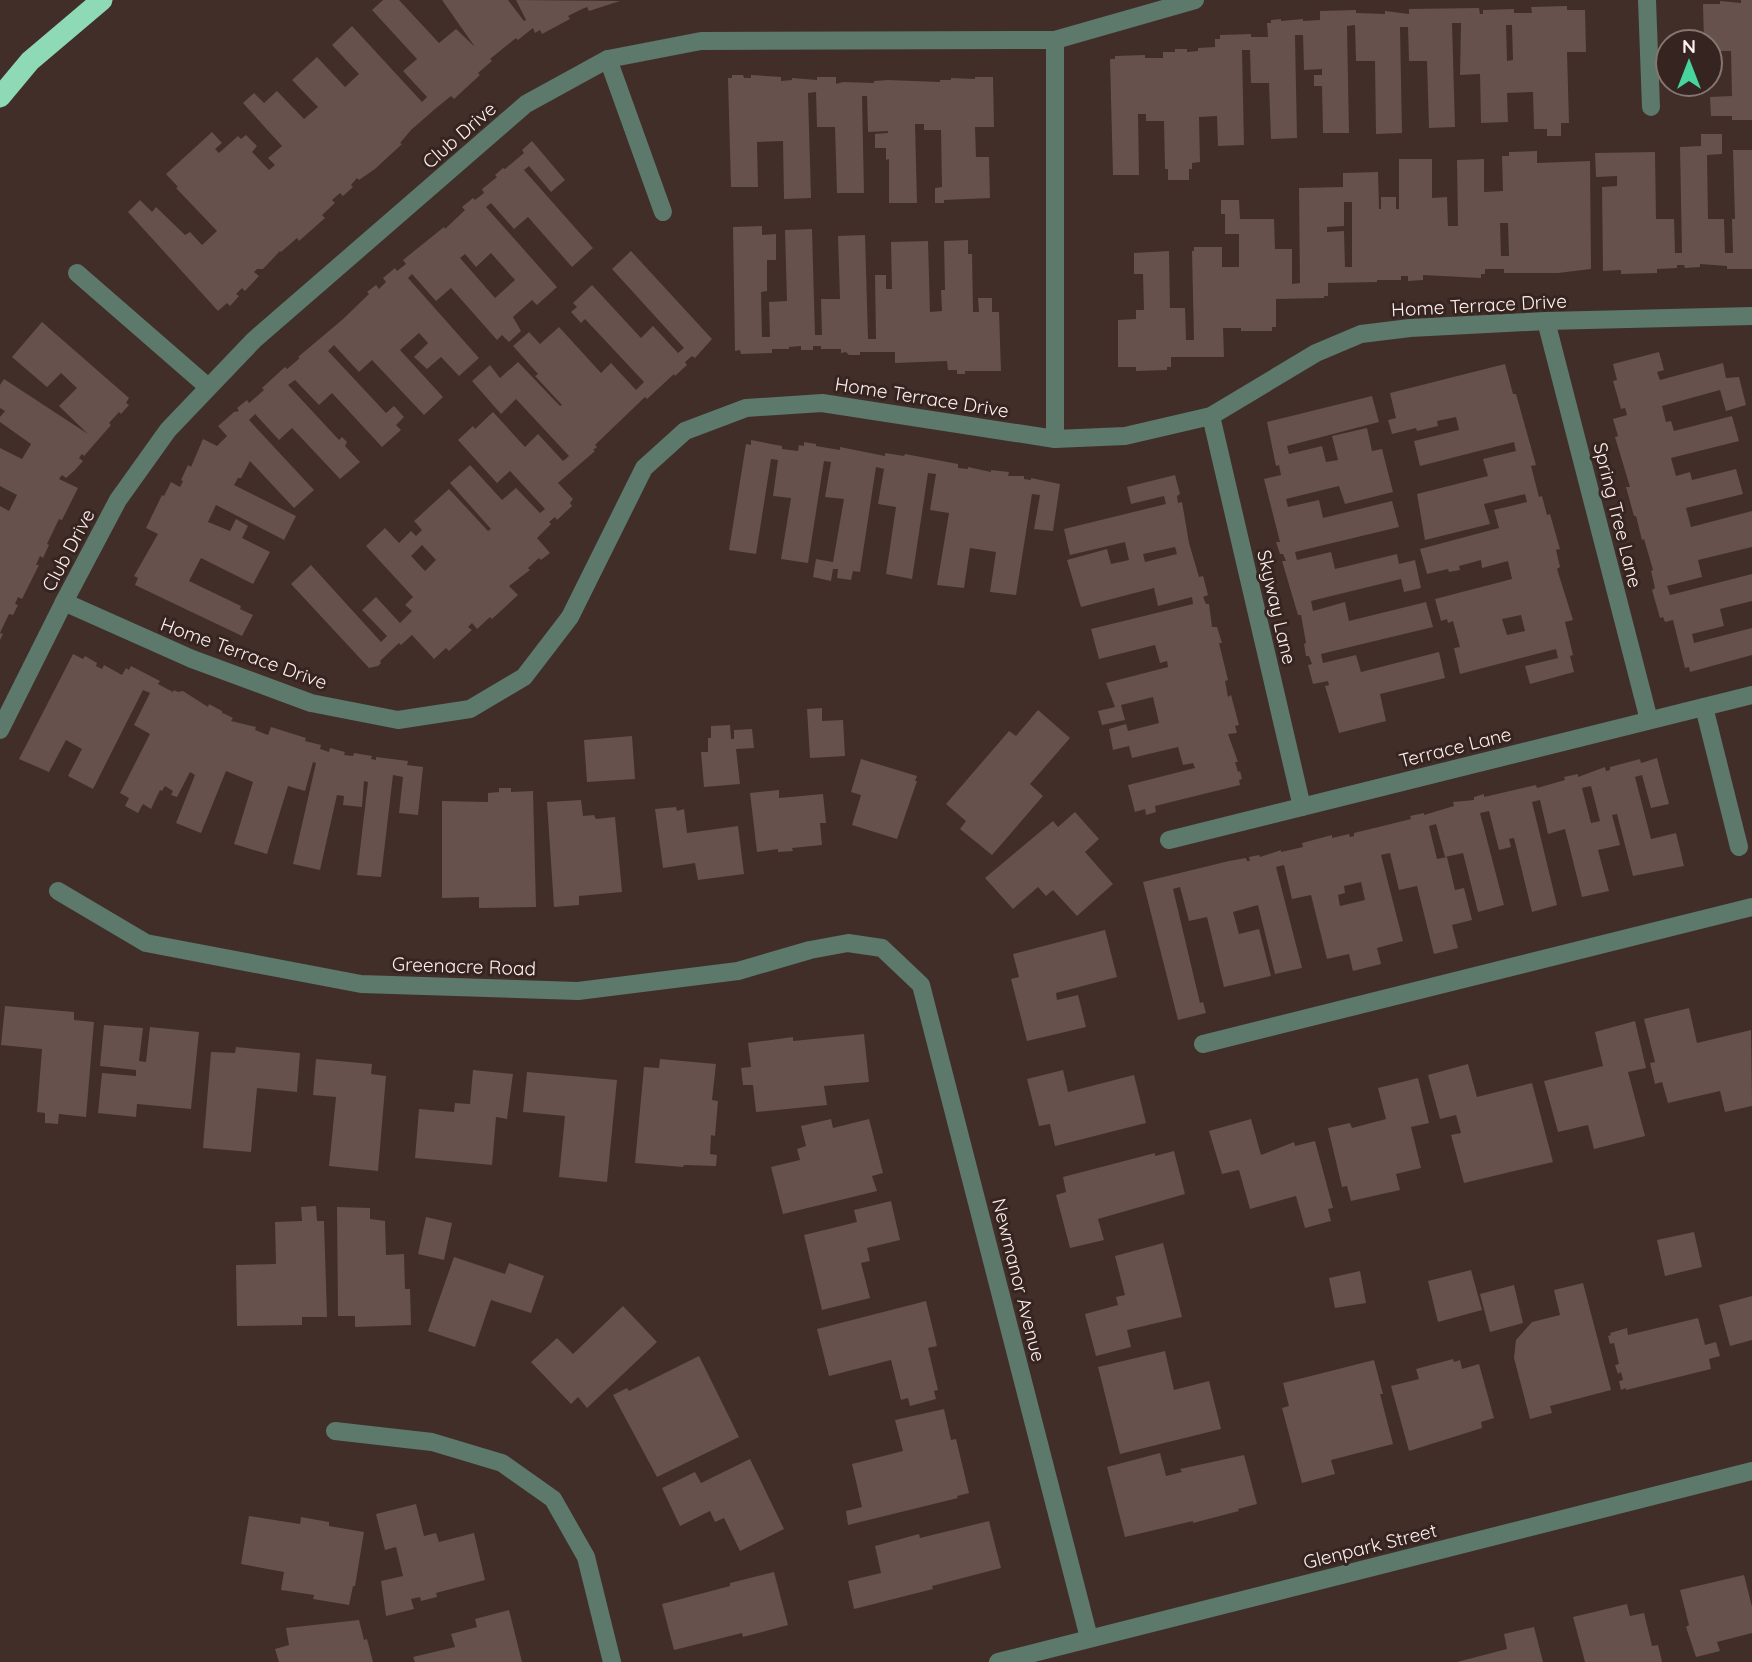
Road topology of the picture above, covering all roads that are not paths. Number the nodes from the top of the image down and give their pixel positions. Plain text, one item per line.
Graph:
1 (102, 0) edge
2 (1195, 0) edge
3 (1647, 0) edge
4 (1055, 40) junction
5 (608, 59) junction
6 (0, 97) edge
7 (1651, 107) dead end
8 (663, 212) dead end
9 (77, 273) dead end
10 (1752, 316) edge
11 (1546, 321) junction
12 (208, 387) junction
13 (1211, 416) junction
14 (1055, 439) junction
15 (64, 602) junction
16 (1752, 695) edge
17 (1704, 707) junction
18 (1649, 720) junction
19 (0, 730) edge
20 (1302, 807) junction
21 (1169, 840) dead end
22 (1739, 847) dead end
23 (58, 891) dead end
24 (1752, 907) edge
25 (882, 948) joint
26 (1203, 1044) dead end
27 (335, 1431) dead end
28 (1752, 1471) edge
29 (1089, 1638) junction
30 (612, 1662) edge
31 (998, 1662) edge

1 - 6 highway
2 - 4 street, Club Drive
3 - 7 street
4 - 5 street, Club Drive
4 - 14 street
5 - 8 street
5 - 12 street, Club Drive
9 - 12 street
10 - 11 street, Home Terrace Drive
11 - 13 street, Home Terrace Drive
11 - 18 street, Spring Tree Lane
12 - 15 street, Club Drive
13 - 14 street, Home Terrace Drive
13 - 20 street, Skyway Lane
14 - 15 street, Home Terrace Drive
15 - 19 street, Club Drive
16 - 17 street, Terrace Lane
17 - 18 street, Terrace Lane
17 - 22 street
18 - 20 street, Terrace Lane
20 - 21 street, Terrace Lane
23 - 25 street, Greenacre Road
24 - 26 street
25 - 29 street, Newmanor Avenue
27 - 30 street
28 - 29 street, Glenpark Street
29 - 31 street, Glenpark Street

